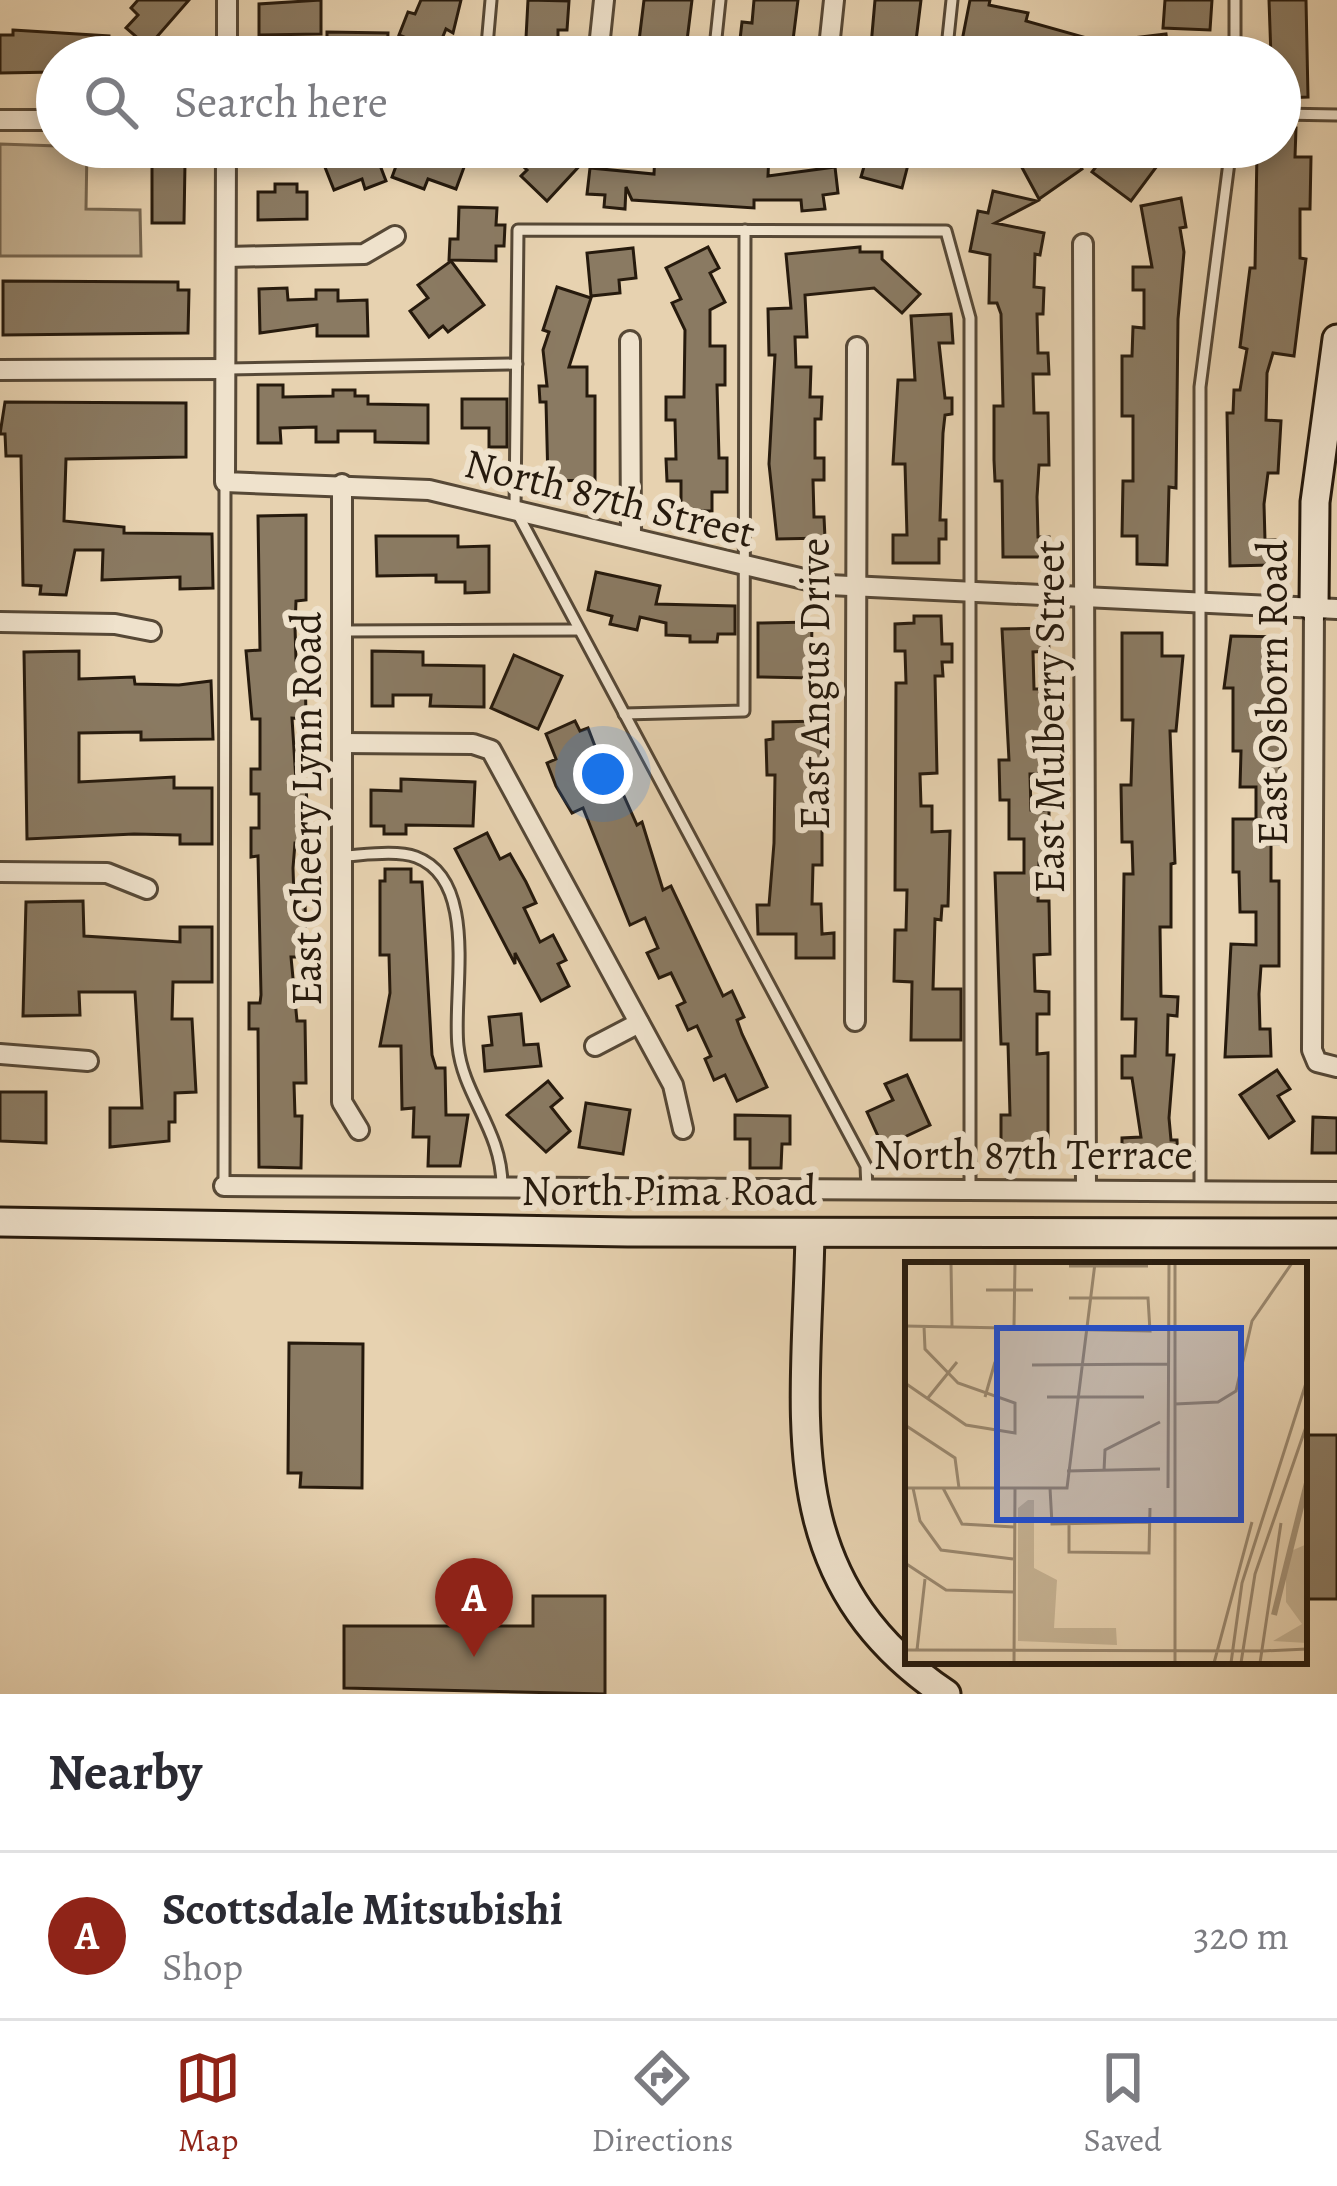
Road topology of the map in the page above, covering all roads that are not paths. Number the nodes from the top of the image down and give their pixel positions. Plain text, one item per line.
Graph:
1 (227, 0) edge
2 (491, 0) edge
3 (604, 0) edge
4 (720, 0) edge
5 (834, 0) edge
6 (952, 0) edge
7 (1234, 0) edge
8 (227, 36) edge
9 (488, 36) edge
10 (600, 36) edge
11 (716, 36) edge
12 (830, 36) edge
13 (948, 36) edge
14 (1235, 36) edge
15 (1301, 114) edge
16 (1337, 115) edge
17 (0, 120) edge
18 (36, 120) edge
19 (226, 168) edge
20 (1228, 168) edge
21 (745, 230) junction
22 (395, 236) dead end
23 (1083, 244) dead end
24 (227, 257) junction
25 (1337, 339) edge
26 (630, 341) dead end
27 (857, 347) dead end
28 (517, 364) junction
29 (226, 369) junction
30 (0, 370) edge
31 (225, 482) junction
32 (342, 484) junction
33 (515, 509) junction
34 (631, 537) junction
35 (746, 567) junction
36 (856, 586) junction
37 (973, 593) junction
38 (1085, 599) junction
39 (1198, 602) junction
40 (1326, 608) edge
41 (0, 622) edge
42 (579, 630) junction
43 (151, 631) dead end
44 (342, 631) junction
45 (623, 714) junction
46 (342, 743) junction
47 (342, 856) junction
48 (0, 872) edge
49 (147, 889) dead end
50 (855, 1021) dead end
51 (639, 1023) junction
52 (595, 1046) dead end
53 (0, 1054) edge
54 (88, 1061) dead end
55 (1337, 1067) edge
56 (683, 1129) dead end
57 (359, 1130) dead end
58 (224, 1186) joint
59 (502, 1186) junction
60 (867, 1189) junction
61 (970, 1190) junction
62 (1086, 1190) junction
63 (1200, 1191) junction
64 (1337, 1192) edge
65 (0, 1222) edge
66 (810, 1233) junction
67 (1337, 1233) edge
68 (946, 1694) edge

1 - 8 street
2 - 9 lane
3 - 10 street
4 - 11 lane
5 - 12 street
6 - 13 lane
7 - 14 lane
15 - 16 lane
17 - 18 street
19 - 24 street
20 - 39 lane
21 - 28 lane
21 - 35 lane
21 - 37 lane
22 - 24 street
23 - 38 street, East Mulberry Street
24 - 29 street
25 - 40 main road, East Osborn Road
26 - 34 street
27 - 36 street, East Angus Drive
28 - 29 lane
28 - 33 lane
29 - 30 street
29 - 31 street
31 - 32 street, North 87th Street
31 - 58 lane
32 - 33 street, North 87th Street
32 - 44 street, East Cheery Lynn Road
33 - 34 street, North 87th Street
33 - 42 lane
34 - 35 street, North 87th Street
35 - 36 street, North 87th Street
35 - 45 lane
36 - 37 street, North 87th Street
36 - 50 street, East Angus Drive
37 - 38 street, North 87th Street
37 - 61 lane
38 - 39 street, North 87th Street
38 - 62 street, East Mulberry Street
39 - 40 street, North 87th Street
39 - 63 lane
40 - 55 street, East Osborn Road
41 - 43 street
42 - 44 lane
42 - 45 lane
44 - 46 street, East Cheery Lynn Road
45 - 60 lane
46 - 47 street, East Cheery Lynn Road
46 - 51 street
47 - 57 street, East Cheery Lynn Road
47 - 59 lane
48 - 49 street
51 - 52 street
51 - 56 street
53 - 54 street
58 - 59 street, North 87th Terrace
59 - 60 street, North 87th Terrace
60 - 61 street, North 87th Terrace
61 - 62 street, North 87th Terrace
62 - 63 street, North 87th Terrace
63 - 64 street, North 87th Terrace
65 - 66 main road, North Pima Road
66 - 67 main road, North Pima Road
66 - 68 main road

